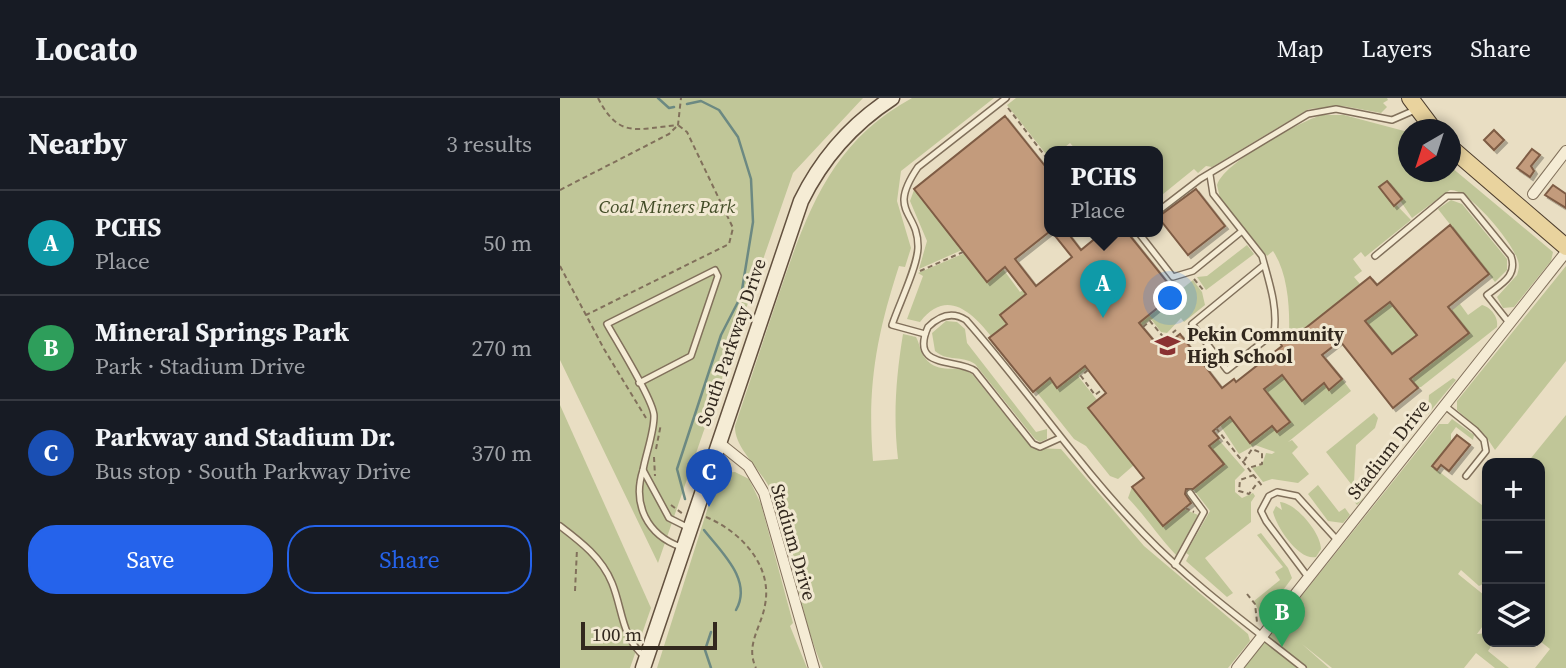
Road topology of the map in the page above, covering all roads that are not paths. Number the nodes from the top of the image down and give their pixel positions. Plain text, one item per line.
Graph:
1 (892, 98) edge
2 (1006, 98) edge
3 (1414, 104) edge
4 (1426, 119) edge
5 (1566, 151) edge
6 (1461, 156) edge
7 (1210, 175) junction
8 (1533, 194) dead end
9 (1163, 208) edge
10 (1242, 232) junction
11 (1142, 237) edge
12 (1566, 250) edge
13 (1375, 256) dead end
14 (1264, 265) junction
15 (1510, 324) junction
16 (925, 334) junction
17 (639, 383) junction
18 (1445, 406) junction
19 (1060, 438) junction
20 (718, 442) junction
21 (643, 470) junction
22 (1466, 476) dead end
23 (1190, 493) dead end
24 (686, 521) junction
25 (560, 526) edge
26 (1338, 541) junction
27 (682, 548) junction
28 (1175, 565) junction
29 (1309, 578) junction
30 (1263, 636) junction
31 (645, 663) edge
32 (814, 668) edge
33 (1237, 668) edge
34 (1303, 668) edge

1 - 20 main road, South Parkway Drive
2 - 16 lane
3 - 4 main road
3 - 7 lane
5 - 8 street
6 - 12 main road
7 - 9 lane
7 - 10 lane
10 - 11 lane
10 - 14 lane
12 - 15 street, Stadium Drive
13 - 15 lane
14 - 14 lane
15 - 18 street, Stadium Drive
16 - 19 lane
16 - 19 lane
17 - 17 lane
17 - 21 lane
18 - 22 lane
18 - 26 street, Stadium Drive
19 - 28 lane
20 - 24 main road, South Parkway Drive
20 - 32 street, Stadium Drive
21 - 24 lane
21 - 27 lane
23 - 28 lane
24 - 27 main road, South Parkway Drive
25 - 31 lane
26 - 29 street, Stadium Drive
26 - 29 lane
27 - 31 main road, South Parkway Drive
28 - 30 lane
29 - 30 street, Stadium Drive
30 - 33 street, Stadium Drive
30 - 34 lane

